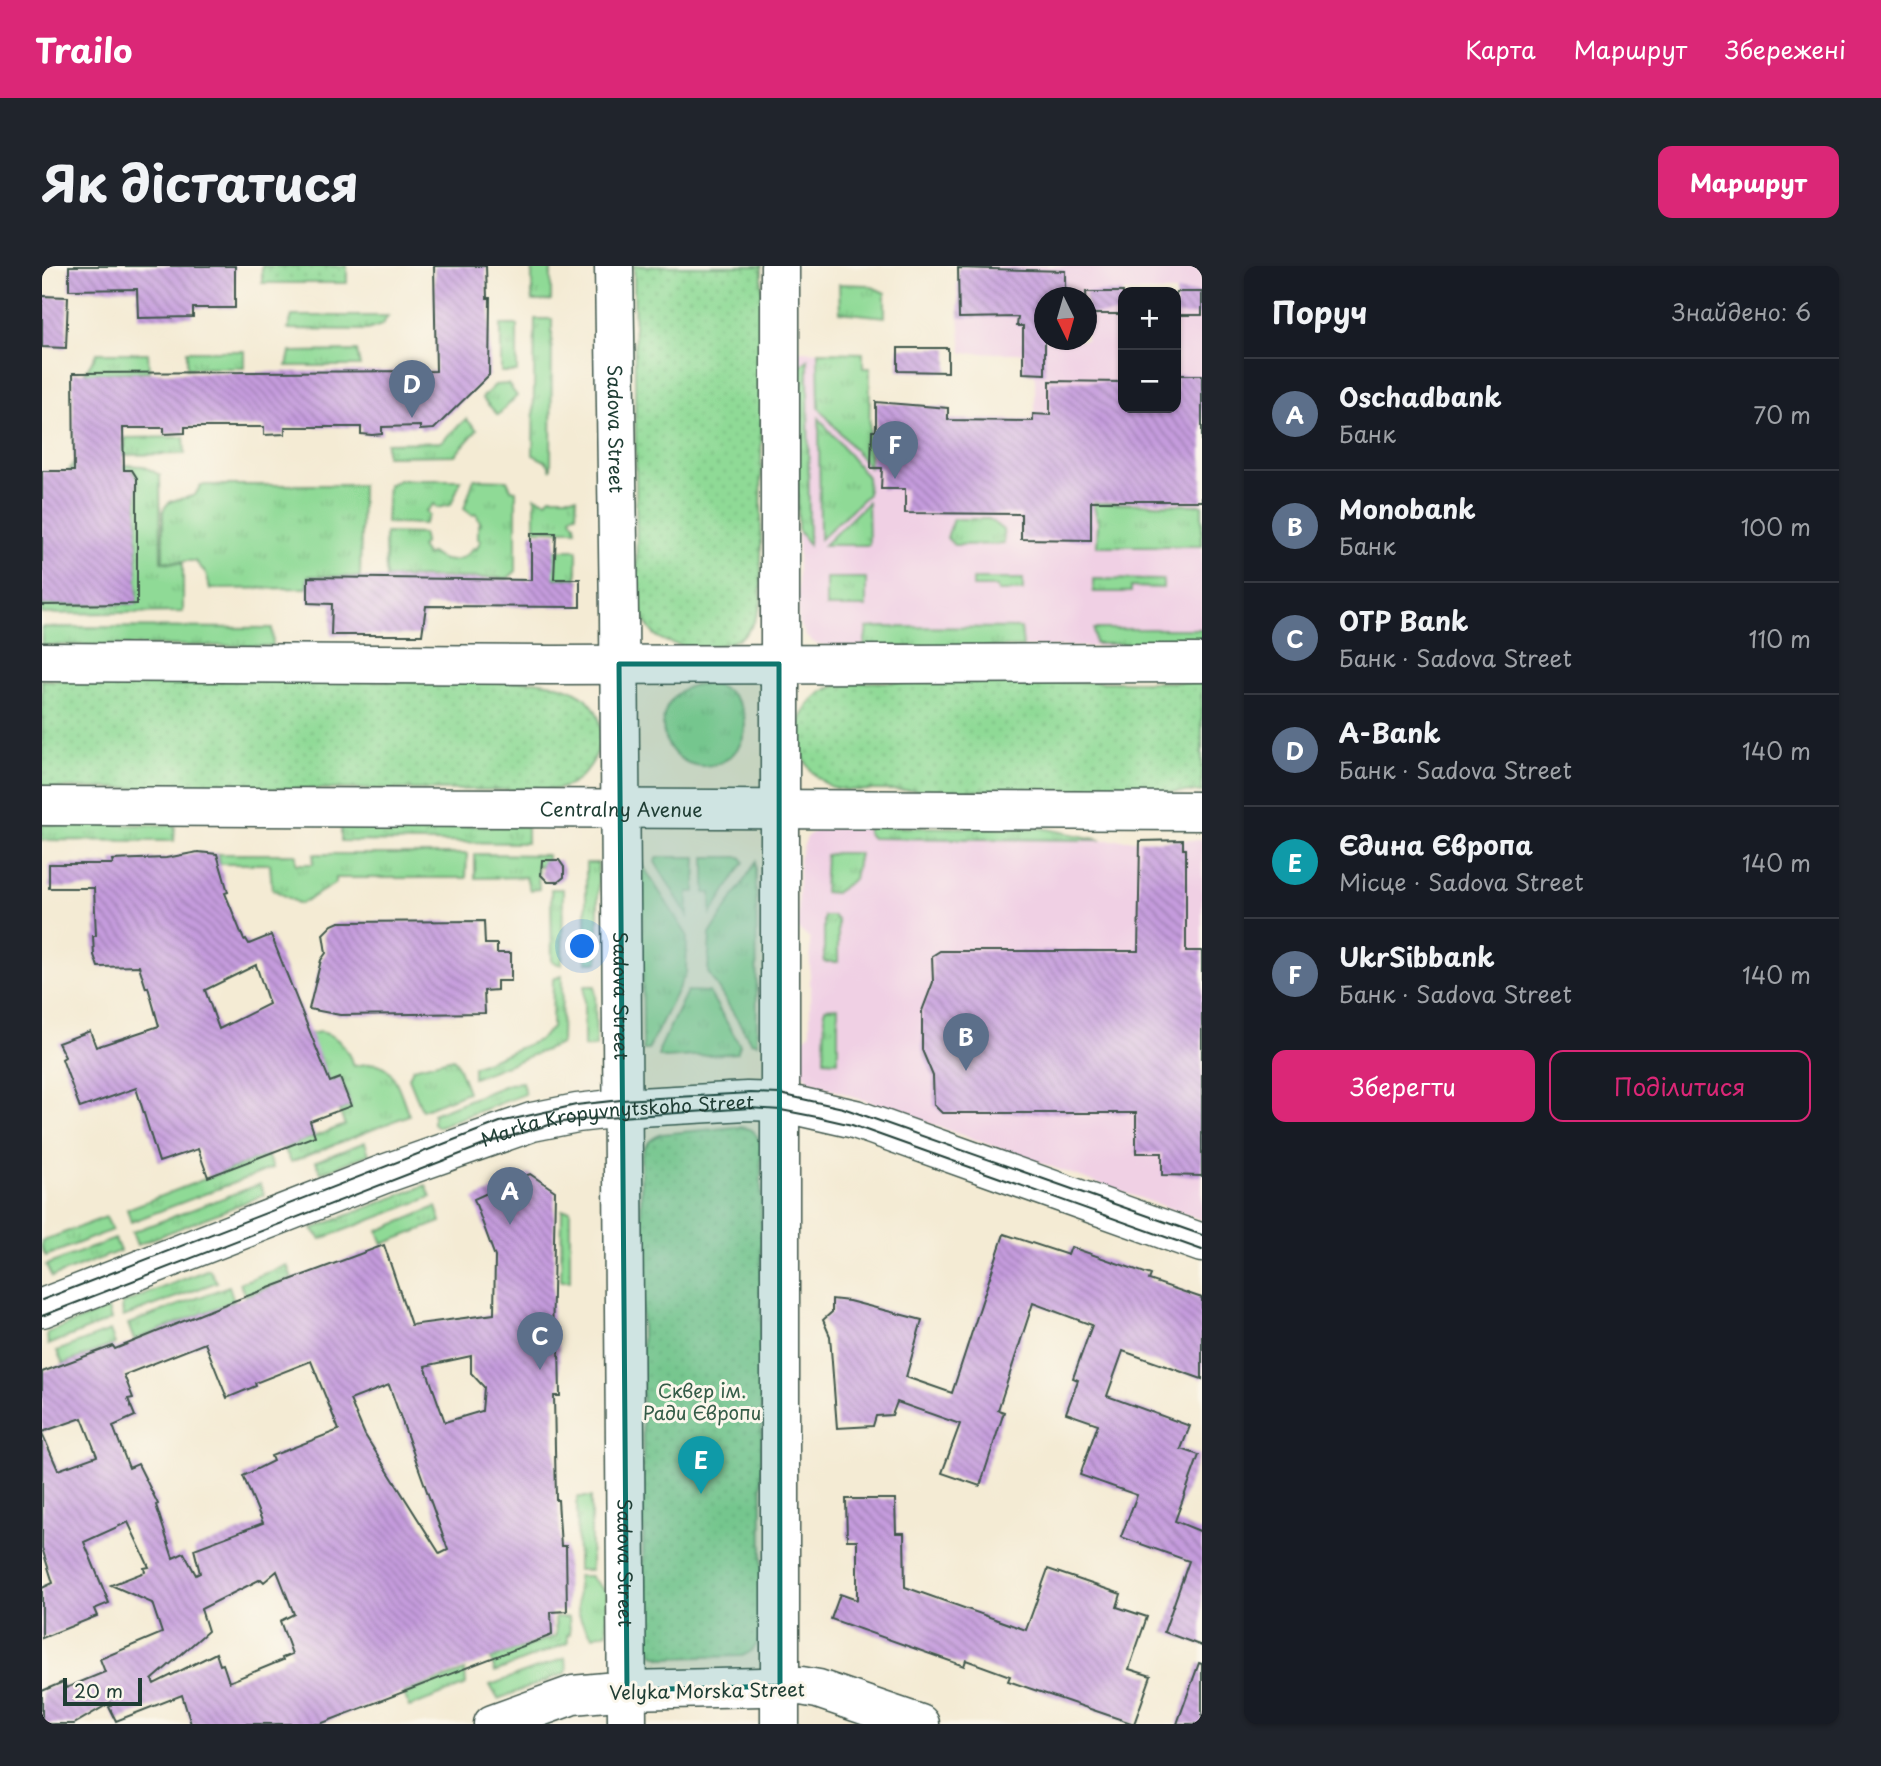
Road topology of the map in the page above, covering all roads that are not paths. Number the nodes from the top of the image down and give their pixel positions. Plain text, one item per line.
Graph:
1 (614, 266) edge
2 (780, 266) edge
3 (42, 662) edge
4 (1202, 663) edge
5 (619, 664) junction
6 (779, 664) junction
7 (42, 806) edge
8 (619, 808) junction
9 (779, 808) junction
10 (1202, 811) edge
11 (780, 1102) junction
12 (621, 1108) junction
13 (1202, 1243) edge
14 (42, 1308) edge
15 (780, 1686) junction
16 (627, 1707) edge
17 (493, 1724) edge
18 (780, 1724) edge
19 (920, 1724) edge

1 - 5 main road, Sadova Street
2 - 6 main road
3 - 5 main road
4 - 6 main road
5 - 6 main road
5 - 8 main road, Sadova Street
6 - 9 main road
7 - 8 main road, Centralny Avenue
8 - 9 main road, Centralny Avenue
8 - 12 main road, Sadova Street
9 - 10 main road, Centralny Avenue
9 - 11 main road
11 - 12 main road, Marka Kropyvnytskoho Street
11 - 13 main road, Marka Kropyvnytskoho Street
11 - 15 main road
12 - 14 main road, Marka Kropyvnytskoho Street
12 - 16 main road, Sadova Street
15 - 16 main road, Velyka Morska Street
15 - 18 main road
15 - 19 main road, Velyka Morska Street
16 - 17 main road, Velyka Morska Street

